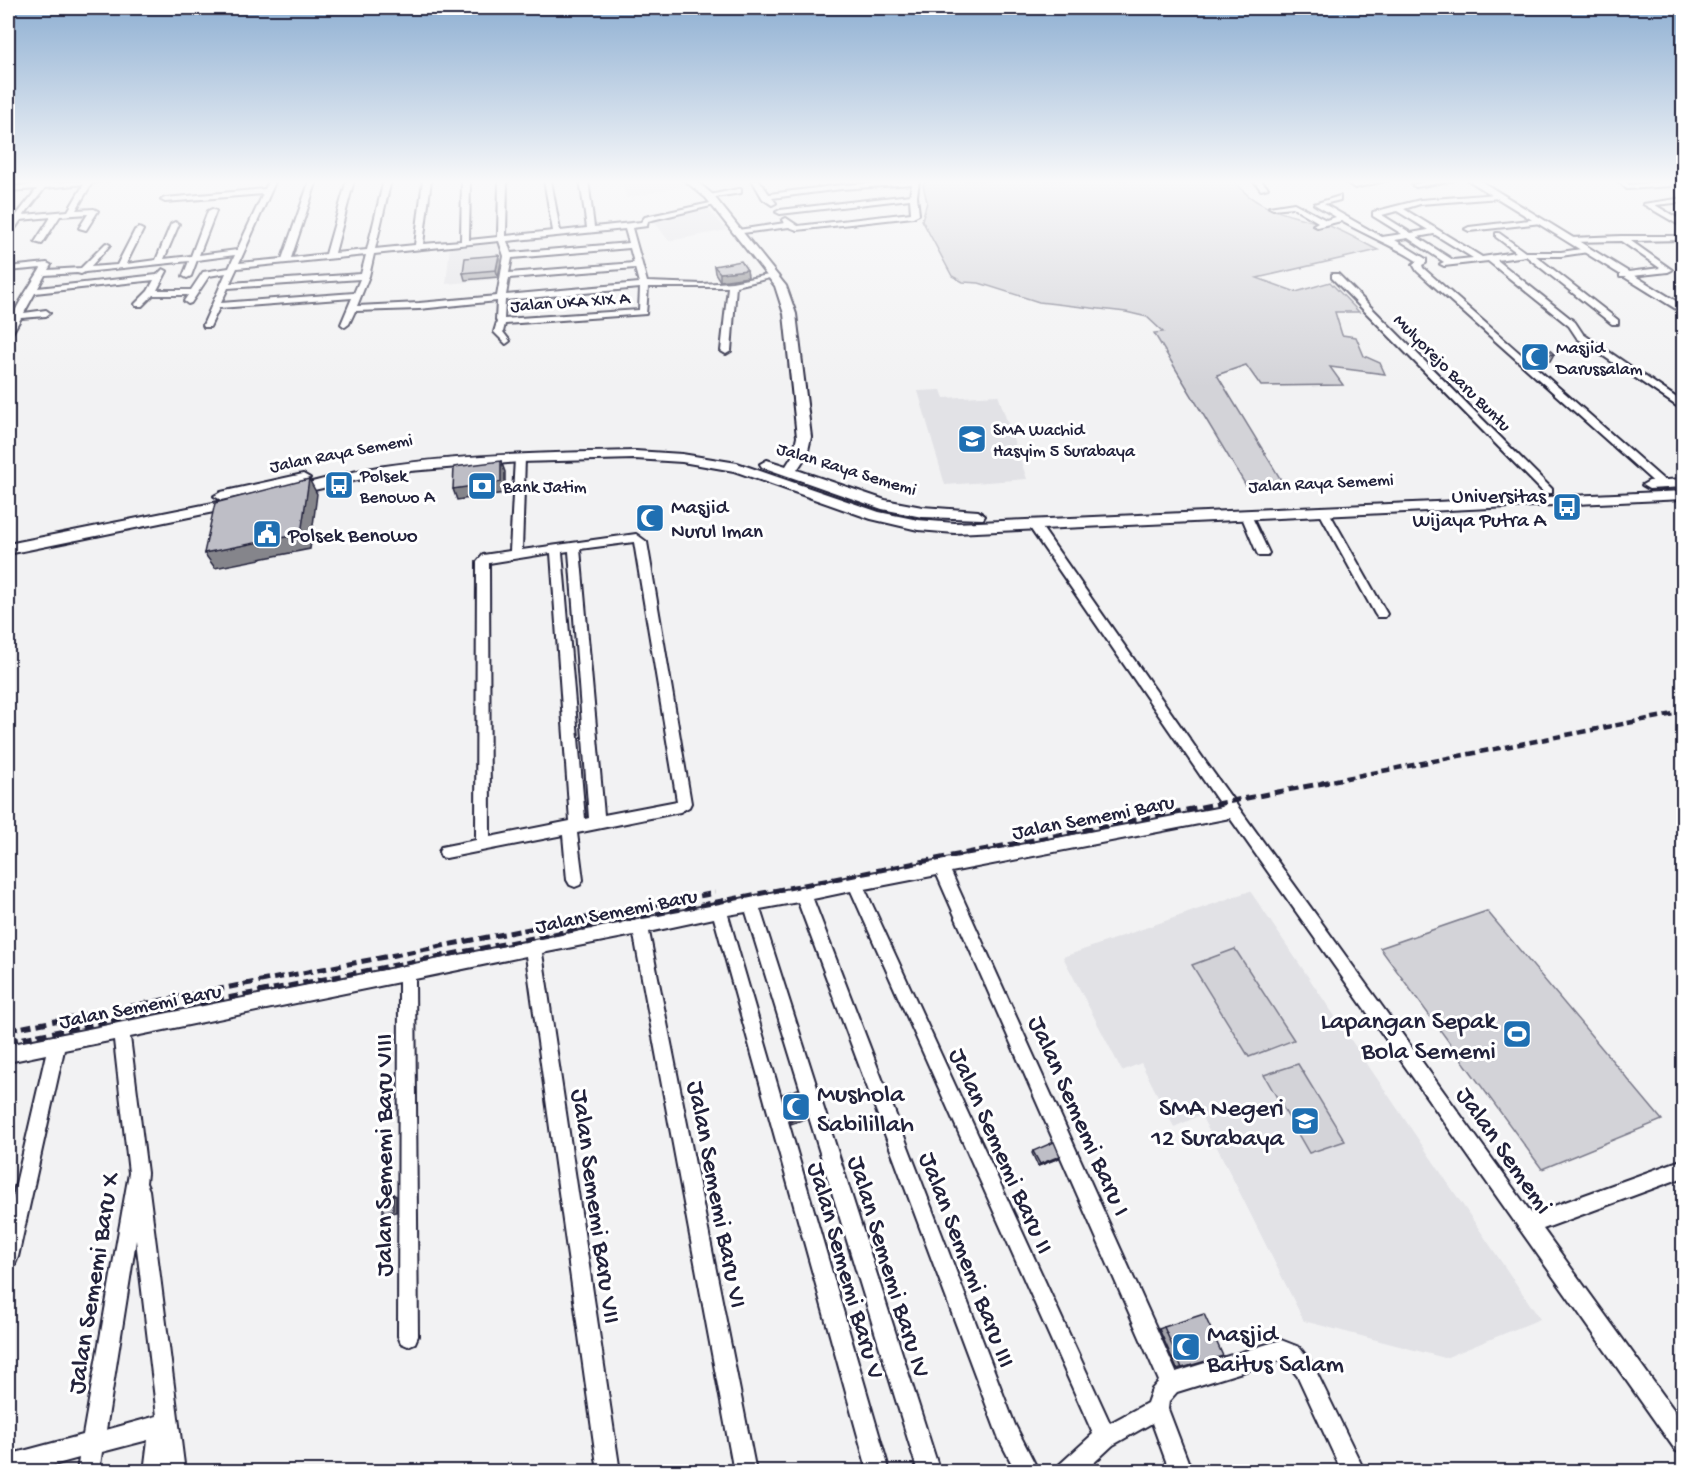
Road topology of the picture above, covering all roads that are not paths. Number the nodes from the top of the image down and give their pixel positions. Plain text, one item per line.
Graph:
1 (103, 249) edge
2 (129, 249) edge
3 (167, 249) edge
4 (198, 249) edge
5 (242, 249) edge
6 (290, 249) edge
7 (332, 249) edge
8 (371, 249) edge
9 (399, 249) edge
10 (506, 249) edge
11 (587, 249) edge
12 (634, 249) edge
13 (749, 249) edge
14 (1404, 249) edge
15 (1427, 249) edge
16 (1465, 249) edge
17 (1518, 249) edge
18 (1548, 249) edge
19 (1637, 249) edge
20 (1585, 250) joint
21 (241, 252) junction
22 (370, 252) junction
23 (1525, 254) junction
24 (1555, 255) junction
25 (330, 256) junction
26 (508, 256) junction
27 (195, 257) junction
28 (1490, 258) junction
29 (1480, 259) junction
30 (286, 260) junction
31 (163, 262) junction
32 (638, 265) junction
33 (120, 267) junction
34 (12, 268) edge
35 (234, 268) junction
36 (84, 271) junction
37 (43, 273) junction
38 (1623, 275) junction
39 (187, 276) dead end
40 (365, 276) junction
41 (504, 276) junction
42 (774, 276) junction
43 (1335, 276) dead end
44 (161, 277) junction
45 (8, 282) edge
46 (732, 284) junction
47 (644, 285) junction
48 (225, 286) junction
49 (31, 291) junction
50 (151, 292) junction
51 (355, 295) junction
52 (501, 298) junction
53 (139, 304) dead end
54 (216, 306) junction
55 (351, 309) junction
56 (1683, 310) edge
57 (46, 313) dead end
58 (16, 316) junction
59 (502, 322) junction
60 (1615, 322) dead end
61 (345, 324) dead end
62 (207, 325) dead end
63 (8, 333) edge
64 (506, 341) dead end
65 (726, 351) dead end
66 (1683, 408) edge
67 (453, 458) junction
68 (520, 458) junction
69 (789, 471) junction
70 (1657, 480) junction
71 (1683, 483) edge
72 (1543, 487) junction
73 (1683, 495) edge
74 (1432, 501) junction
75 (1284, 509) junction
76 (1324, 512) junction
77 (1246, 515) junction
78 (1034, 525) junction
79 (574, 547) junction
80 (8, 548) edge
81 (556, 550) junction
82 (1263, 553) dead end
83 (516, 555) junction
84 (1381, 614) dead end
85 (584, 660) junction
86 (565, 664) junction
87 (1234, 811) junction
88 (597, 822) junction
89 (573, 827) junction
90 (483, 844) junction
91 (446, 852) dead end
92 (941, 867) junction
93 (575, 880) dead end
94 (855, 883) junction
95 (803, 894) junction
96 (751, 904) junction
97 (719, 910) junction
98 (640, 926) junction
99 (533, 948) junction
100 (407, 974) junction
101 (121, 1030) junction
102 (57, 1042) junction
103 (8, 1053) edge
104 (1683, 1168) edge
105 (138, 1173) junction
106 (1527, 1225) junction
107 (8, 1257) edge
108 (408, 1336) dead end
109 (1171, 1384) junction
110 (1157, 1408) junction
111 (164, 1425) junction
112 (1105, 1437) junction
113 (1683, 1443) edge
114 (92, 1444) junction
115 (8, 1466) edge
116 (88, 1472) edge
117 (155, 1472) edge
118 (174, 1472) edge
119 (609, 1472) edge
120 (745, 1472) edge
121 (879, 1472) edge
122 (929, 1472) edge
123 (1028, 1472) edge
124 (1068, 1472) edge
125 (1181, 1472) edge
126 (1354, 1472) edge

1 - 36 street
2 - 33 street
3 - 31 street
4 - 27 street
5 - 21 street
6 - 30 street
7 - 25 street
8 - 22 street
9 - 22 street
10 - 26 street
11 - 26 street
12 - 32 street
13 - 42 main road
14 - 70 street
15 - 29 street
16 - 29 street
17 - 23 street
18 - 24 street
19 - 38 street
20 - 24 street
20 - 38 main road
21 - 27 street
21 - 35 street
22 - 25 street
22 - 40 street
23 - 24 street
23 - 28 street
23 - 60 street
25 - 30 street
26 - 41 street
27 - 31 street
27 - 39 street
28 - 29 street
28 - 66 street
30 - 35 street
31 - 33 street
31 - 44 street
32 - 41 street
32 - 47 street
33 - 36 street
34 - 37 street
34 - 45 street
35 - 48 street
35 - 50 street
36 - 37 street
37 - 49 street
38 - 56 main road
40 - 48 street
40 - 51 street
41 - 52 street
42 - 46 street, Jalan UKA XIX A
42 - 69 main road
43 - 72 street, Mulyorejo Baru Buntu
44 - 49 street
44 - 50 street
46 - 47 street, Jalan UKA XIX A
46 - 65 street
47 - 52 street, Jalan UKA XIX A
47 - 59 street, Jalan UKA XIX A
48 - 54 street
49 - 58 street
50 - 53 street
51 - 54 street
51 - 55 street
52 - 55 street, Jalan UKA XIX A
52 - 59 street
54 - 62 street
55 - 61 street
57 - 58 street
58 - 63 street
59 - 64 street
67 - 68 main road, Jalan Raya Sememi
67 - 69 main road, Jalan Raya Sememi
67 - 80 main road, Jalan Raya Sememi
68 - 78 main road, Jalan Raya Sememi
68 - 83 street
69 - 75 main road, Jalan Raya Sememi
70 - 71 main road, Jalan Raya Sememi
70 - 72 main road, Jalan Raya Sememi
72 - 74 main road, Jalan Raya Sememi
73 - 74 main road, Jalan Raya Sememi
74 - 75 main road, Jalan Raya Sememi
74 - 76 main road, Jalan Raya Sememi
75 - 76 main road, Jalan Raya Sememi
75 - 77 main road, Jalan Raya Sememi
76 - 84 street
77 - 78 main road, Jalan Raya Sememi
77 - 82 street
78 - 87 street, Jalan Sememi
79 - 81 street
79 - 85 street
79 - 88 street
81 - 83 street
81 - 86 street
83 - 90 street
85 - 86 street
85 - 88 street
86 - 89 street
87 - 92 street, Jalan Sememi Baru
87 - 106 street, Jalan Sememi
88 - 89 street
89 - 90 street
89 - 93 street
90 - 91 street
92 - 94 street, Jalan Sememi Baru
92 - 109 street, Jalan Sememi Baru I
94 - 95 street, Jalan Sememi Baru
94 - 112 street, Jalan Sememi Baru II
95 - 96 street, Jalan Sememi Baru
95 - 123 street, Jalan Sememi Baru III
96 - 97 street, Jalan Sememi Baru
96 - 122 street, Jalan Sememi Baru IV
97 - 98 street, Jalan Sememi Baru
97 - 121 street, Jalan Sememi Baru V
98 - 99 street, Jalan Sememi Baru
98 - 120 street, Jalan Sememi Baru VI
99 - 100 street, Jalan Sememi Baru
99 - 119 street, Jalan Sememi Baru VII
100 - 101 street, Jalan Sememi Baru
100 - 108 street, Jalan Sememi Baru VIII
101 - 102 street, Jalan Sememi Baru
101 - 105 street, Jalan Sememi Baru X
102 - 103 street, Jalan Sememi Baru
102 - 107 street
104 - 106 street
105 - 111 street
105 - 114 street, Jalan Sememi Baru X
106 - 113 street, Jalan Sememi
109 - 110 street
109 - 126 street
110 - 112 street
110 - 125 street
111 - 114 street
111 - 117 street
111 - 118 street
112 - 124 street
114 - 115 street
114 - 116 street, Jalan Sememi Baru X

